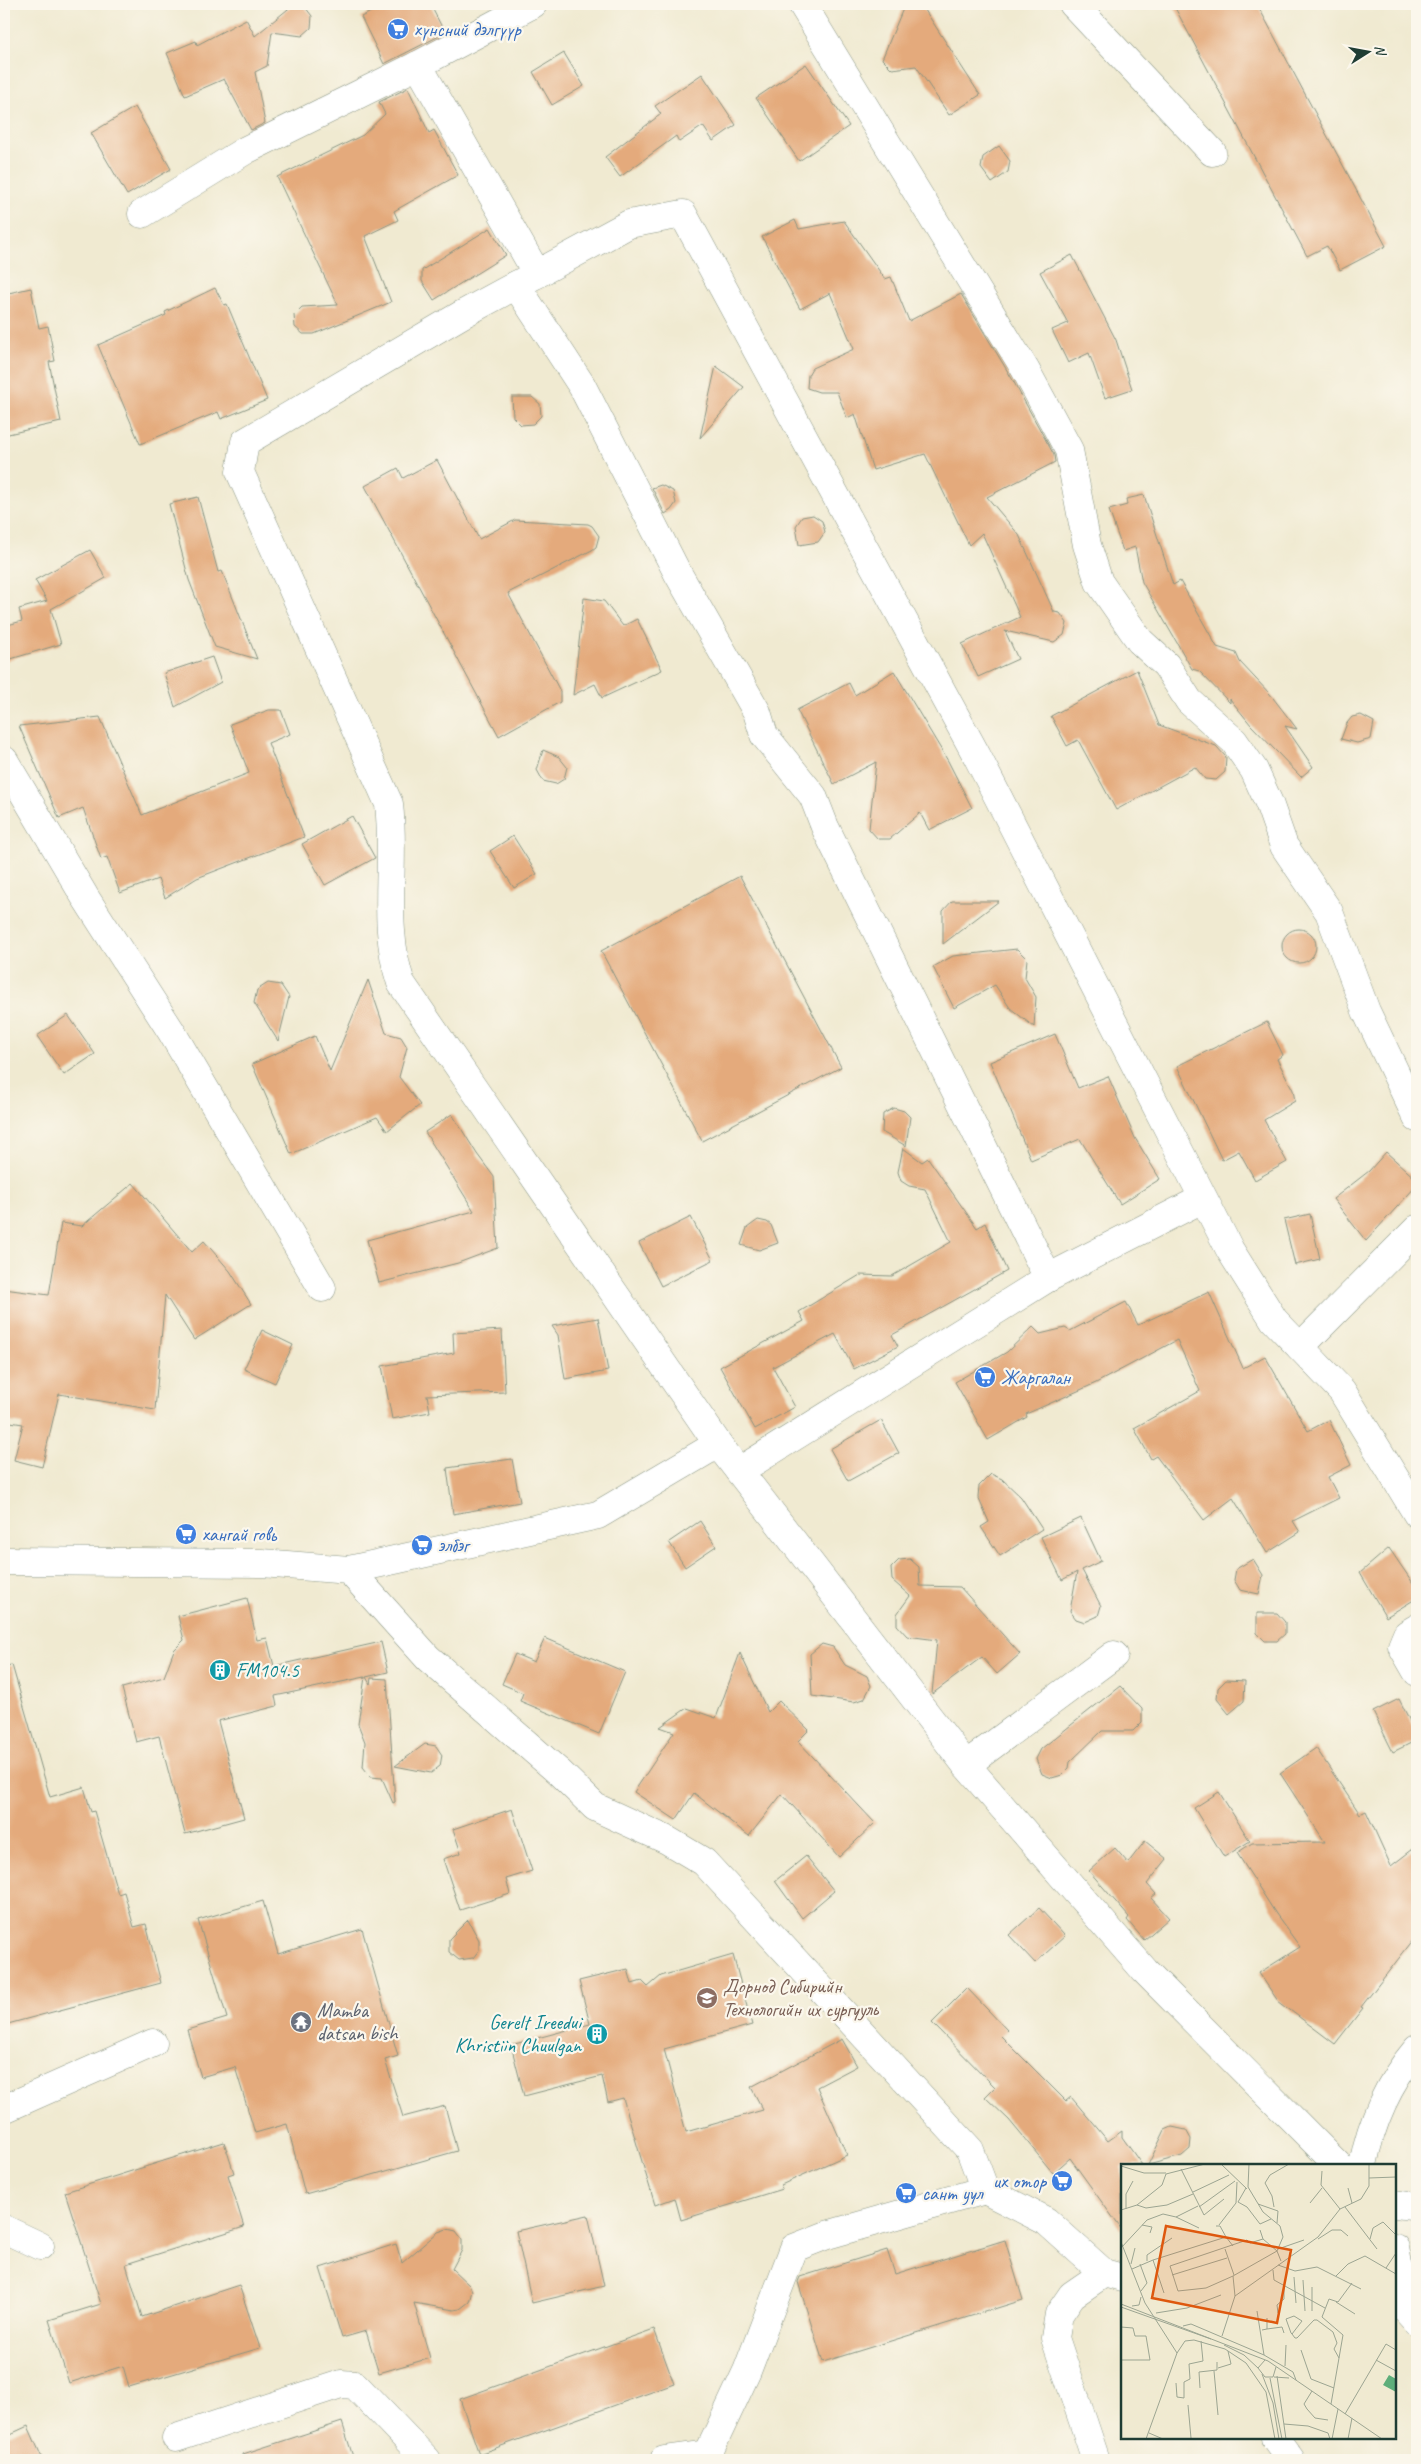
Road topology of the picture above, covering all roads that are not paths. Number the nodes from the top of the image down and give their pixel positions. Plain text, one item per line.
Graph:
1 (533, 4) edge
2 (802, 4) edge
3 (1073, 4) edge
4 (418, 65) junction
5 (1212, 152) dead end
6 (142, 214) dead end
7 (527, 280) junction
8 (4, 760) edge
9 (1417, 1118) edge
10 (1202, 1200) junction
11 (1417, 1229) edge
12 (1048, 1278) junction
13 (322, 1288) dead end
14 (1300, 1348) junction
15 (718, 1444) junction
16 (739, 1471) junction
17 (1417, 1514) edge
18 (4, 1561) edge
19 (349, 1570) junction
20 (1417, 1628) edge
21 (1114, 1655) dead end
22 (1417, 1672) edge
23 (966, 1765) junction
24 (153, 2044) dead end
25 (1417, 2049) edge
26 (4, 2109) edge
27 (1337, 2164) edge
28 (1362, 2164) edge
29 (985, 2190) junction
30 (1396, 2204) edge
31 (1417, 2207) edge
32 (4, 2229) edge
33 (40, 2246) dead end
34 (1396, 2253) edge
35 (1113, 2275) edge
36 (1417, 2322) edge
37 (176, 2438) dead end
38 (1276, 2439) edge
39 (709, 2457) edge
40 (428, 2460) edge
41 (664, 2460) edge
42 (1096, 2460) edge
43 (1291, 2460) edge

1 - 4 street
2 - 9 street
3 - 5 street
4 - 6 street
4 - 7 street
7 - 10 street
7 - 12 street
7 - 15 street
8 - 13 street
10 - 12 street
10 - 14 street
11 - 14 street
12 - 16 street
14 - 17 street
15 - 16 street
15 - 19 street
16 - 23 street
18 - 19 street
19 - 29 street
20 - 22 street
21 - 23 street
23 - 27 street
24 - 26 street
25 - 28 street
29 - 35 street
29 - 39 street
30 - 31 street
32 - 33 street
34 - 36 street
35 - 42 street
37 - 40 street
38 - 43 street
39 - 41 street

